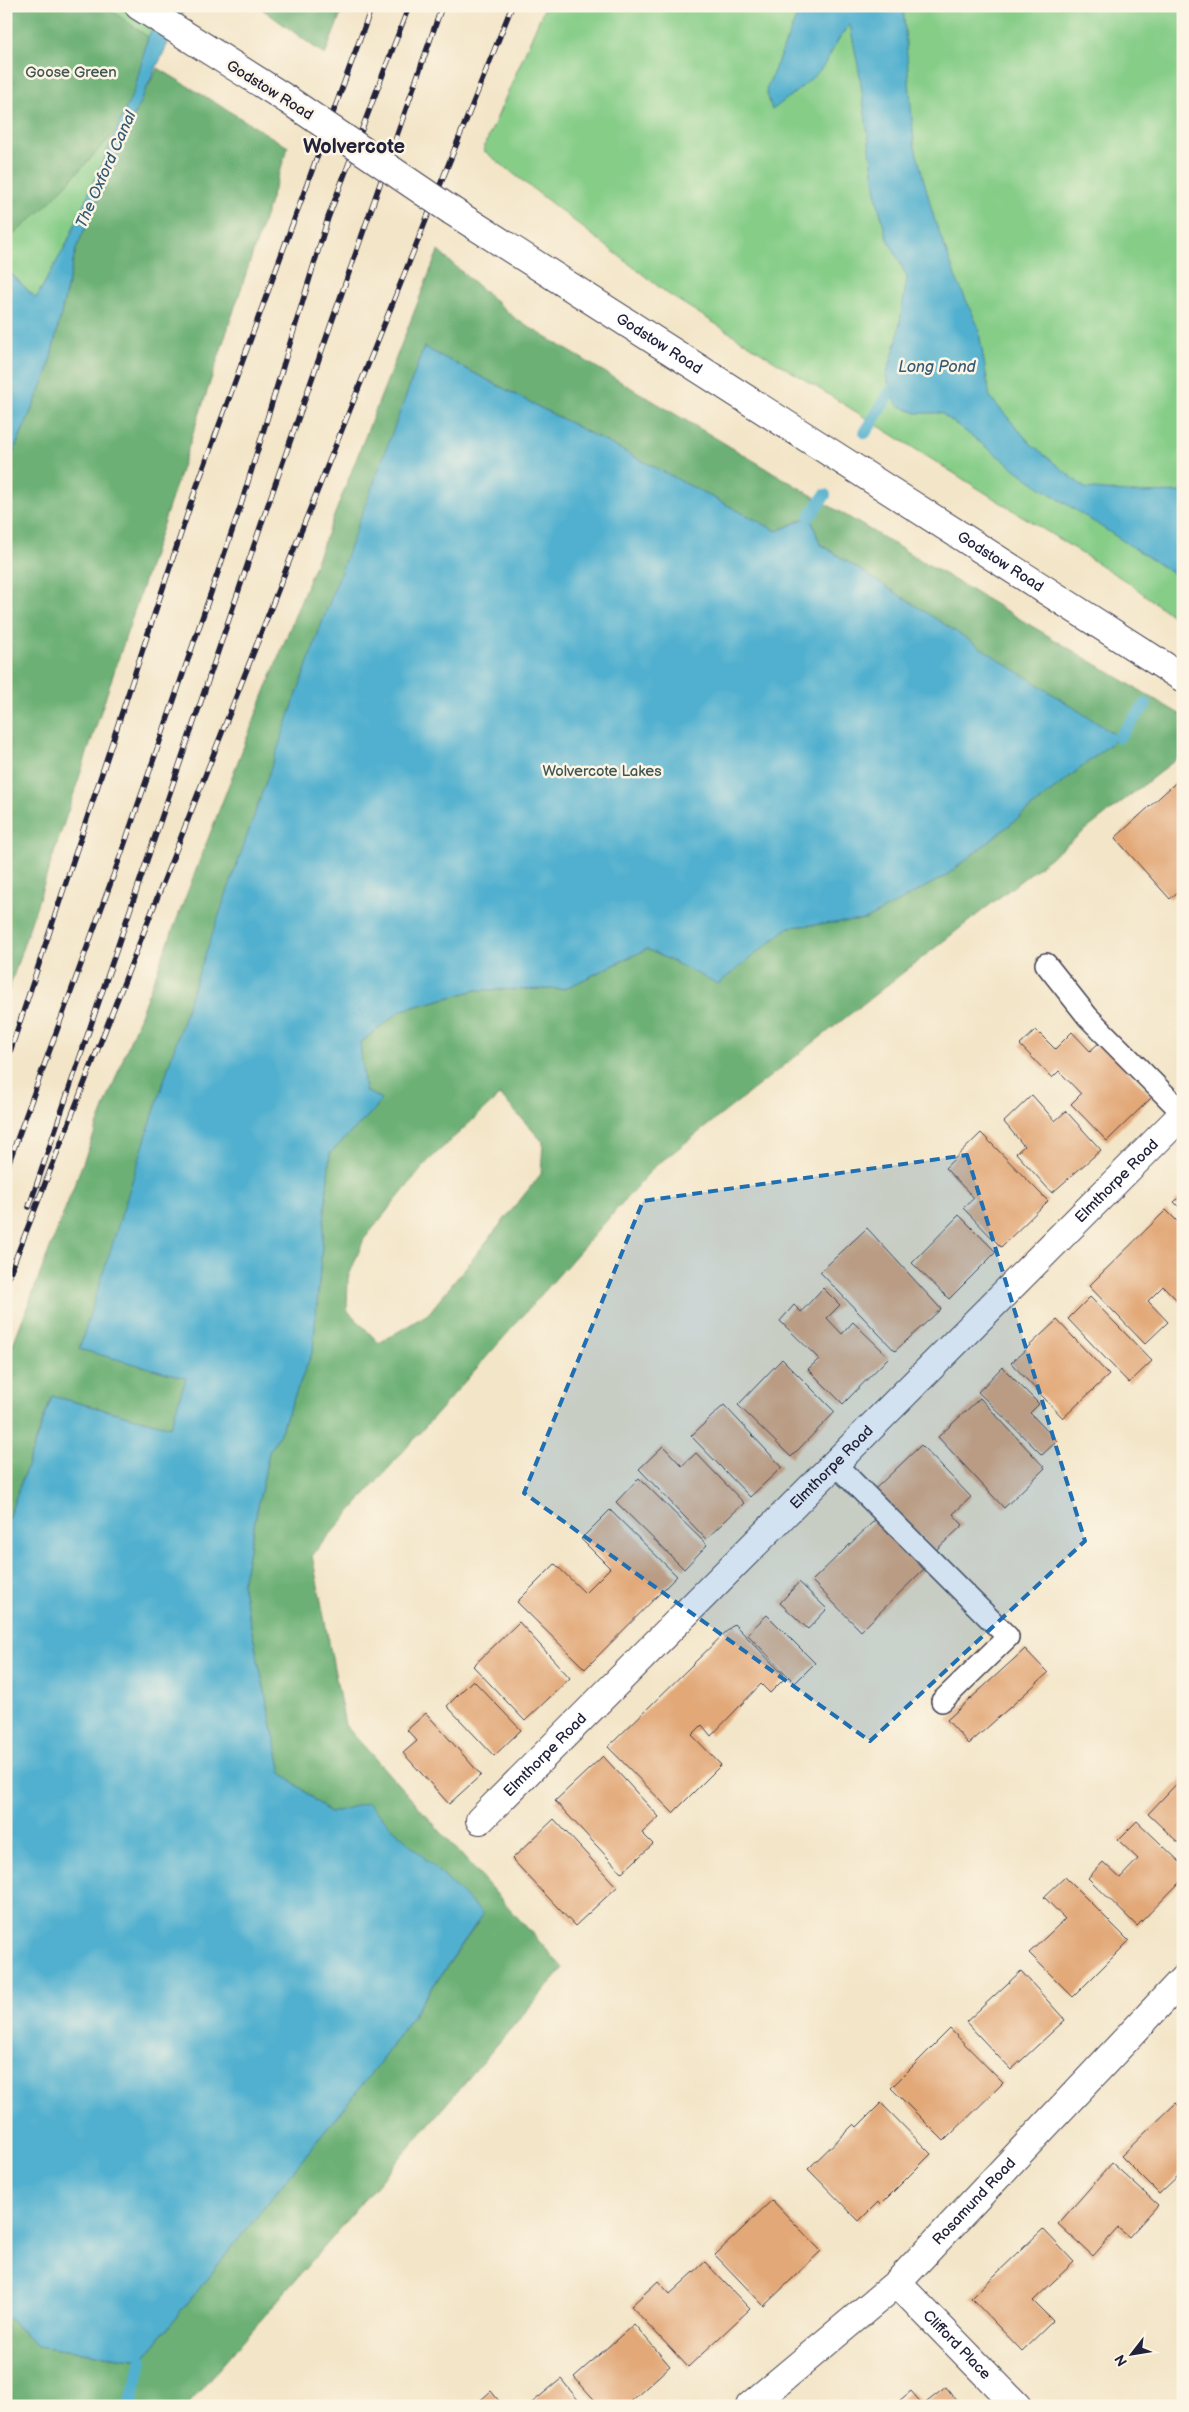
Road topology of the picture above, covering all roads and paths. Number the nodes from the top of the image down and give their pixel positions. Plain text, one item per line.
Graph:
1 (139, 6) edge
2 (1183, 678) edge
3 (1046, 964) dead end
4 (1183, 1113) edge
5 (835, 1464) junction
6 (942, 1701) dead end
7 (480, 1820) dead end
8 (1183, 1979) edge
9 (897, 2283) junction
10 (750, 2406) edge
11 (1017, 2406) edge

1 - 2 street, Godstow Road, bridge
3 - 4 lane
4 - 5 street, Elmthorpe Road
5 - 6 lane
5 - 7 street, Elmthorpe Road
8 - 9 street, Rosamund Road
9 - 10 street, Rosamund Road
9 - 11 street, Clifford Place

